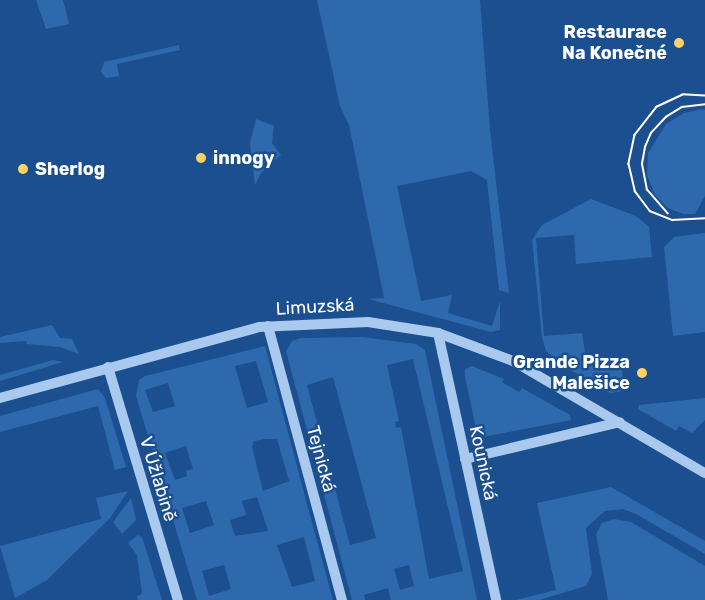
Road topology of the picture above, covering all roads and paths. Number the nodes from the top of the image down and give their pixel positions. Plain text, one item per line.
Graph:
1 (268, 326) junction
2 (438, 333) junction
3 (108, 367) junction
4 (0, 398) edge
5 (620, 422) junction
6 (465, 459) junction
7 (705, 473) edge
8 (178, 600) edge
9 (342, 600) edge
10 (496, 600) edge

1 - 2 street, Limuzská
1 - 3 street, Limuzská
1 - 9 street, Tejnická
2 - 5 street, Limuzská
2 - 6 street, Kounická
3 - 4 street, Limuzská
3 - 8 street, V Úžlabině
5 - 6 street
5 - 7 street, Limuzská
6 - 10 street, Kounická

